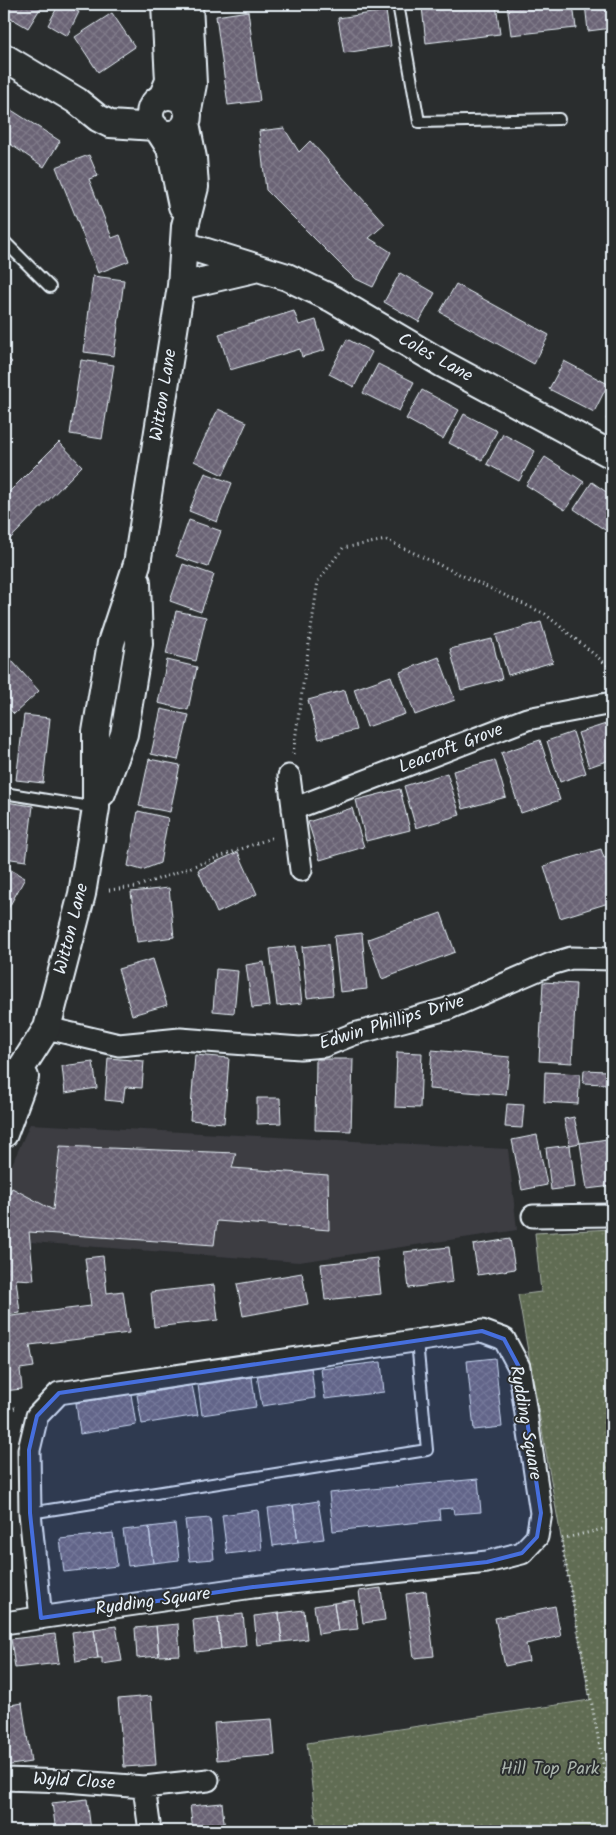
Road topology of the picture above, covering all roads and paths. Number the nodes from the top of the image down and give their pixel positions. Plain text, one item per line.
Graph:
1 (165, 4) edge
2 (178, 4) edge
3 (189, 4) edge
4 (398, 4) edge
5 (167, 34) junction
6 (4, 57) edge
7 (157, 115) junction
8 (187, 116) junction
9 (559, 119) dead end
10 (185, 236) junction
11 (4, 242) edge
12 (254, 268) junction
13 (50, 286) dead end
14 (181, 286) junction
15 (612, 455) edge
16 (612, 669) edge
17 (612, 703) edge
18 (289, 776) joint
19 (4, 792) edge
20 (96, 808) junction
21 (295, 819) junction
22 (301, 870) dead end
23 (82, 894) junction
24 (612, 959) edge
25 (42, 1037) junction
26 (4, 1095) edge
27 (4, 1134) edge
28 (612, 1215) edge
29 (533, 1216) dead end
30 (417, 1341) junction
31 (15, 1408) dead end
32 (4, 1410) edge
33 (30, 1513) junction
34 (612, 1527) edge
35 (40, 1618) junction
36 (4, 1623) edge
37 (4, 1779) edge
38 (208, 1780) dead end
39 (144, 1787) junction
40 (612, 1812) edge
41 (150, 1831) edge

1 - 5 street
2 - 5 street
3 - 8 street
4 - 9 lane
5 - 7 street
6 - 7 street
7 - 8 street
7 - 8 street
7 - 10 street, Witton Lane
8 - 10 street, Witton Lane
10 - 12 street, Coles Lane
10 - 14 street, Witton Lane
11 - 13 lane
12 - 14 street, Coles Lane
12 - 15 street, Coles Lane
14 - 20 street, Witton Lane
16 - 18 path
17 - 21 street, Leacroft Grove
18 - 21 street
19 - 20 lane
20 - 23 street, Witton Lane
21 - 22 street
21 - 23 path
23 - 25 street, Witton Lane
24 - 25 street, Edwin Phillips Drive
25 - 26 street, Witton Lane
25 - 27 street, Witton Lane
28 - 29 street
30 - 33 street, Rydding Square
30 - 33 lane
30 - 35 street, Rydding Square
31 - 32 path
33 - 35 street, Rydding Square
34 - 40 path
35 - 36 street, Rydding Square
37 - 39 street, Wyld Close
38 - 39 street, Wyld Close
39 - 41 street

